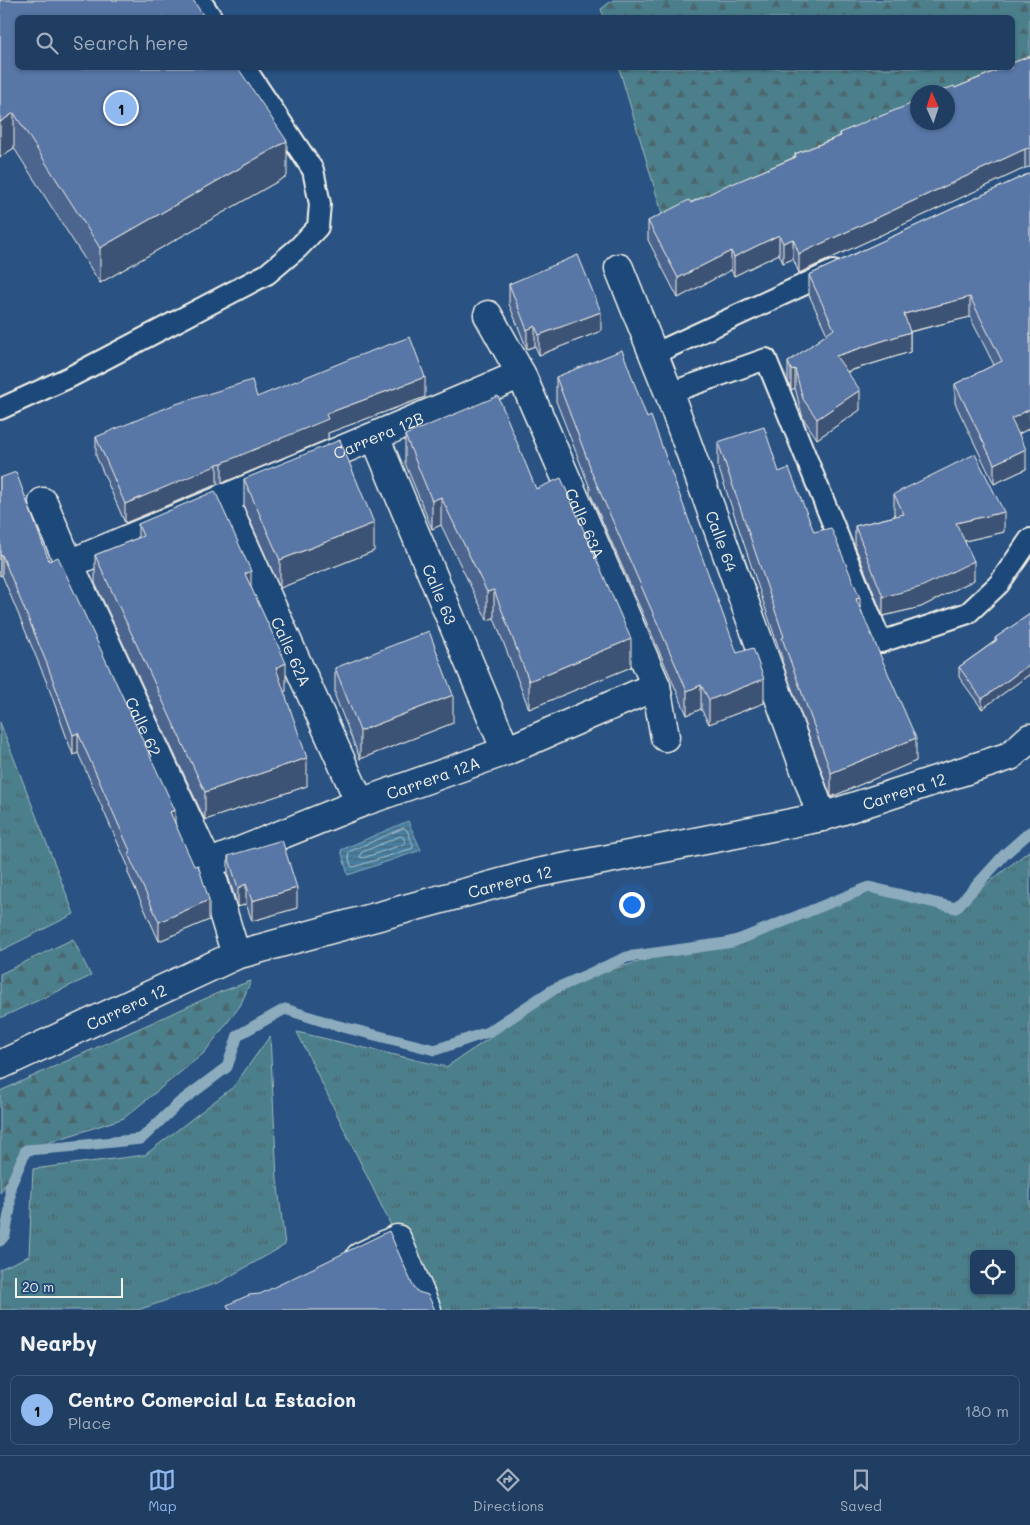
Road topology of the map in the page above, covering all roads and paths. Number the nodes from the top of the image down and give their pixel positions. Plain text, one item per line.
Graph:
1 (200, 0) edge
2 (210, 15) edge
3 (246, 70) edge
4 (849, 263) edge
5 (619, 268) dead end
6 (488, 315) dead end
7 (654, 354) junction
8 (521, 374) junction
9 (669, 393) junction
10 (0, 409) edge
11 (375, 437) junction
12 (224, 498) junction
13 (43, 502) dead end
14 (1030, 540) edge
15 (69, 564) junction
16 (656, 686) junction
17 (665, 737) dead end
18 (1030, 738) edge
19 (506, 751) junction
20 (360, 803) junction
21 (822, 817) junction
22 (208, 864) junction
23 (236, 955) junction
24 (0, 1065) edge
25 (338, 1268) edge
26 (427, 1310) edge

1 - 2 lane
3 - 10 lane
4 - 7 lane
5 - 7 street, Calle 64
6 - 8 street, Calle 63A
7 - 9 street, Calle 64
8 - 11 street, Carrera 12B
8 - 16 street, Calle 63A
9 - 14 lane
9 - 21 street, Calle 64
11 - 12 street, Carrera 12B
11 - 19 street, Calle 63
12 - 15 street, Carrera 12B
12 - 20 street, Calle 62A
13 - 15 street, Calle 62
15 - 22 street, Calle 62
16 - 17 street, Calle 63A
16 - 19 street, Carrera 12A
18 - 21 street, Carrera 12
19 - 20 street, Carrera 12A
20 - 22 street, Carrera 12A
21 - 23 street, Carrera 12
22 - 23 street, Calle 62
23 - 24 street, Carrera 12
25 - 26 street

